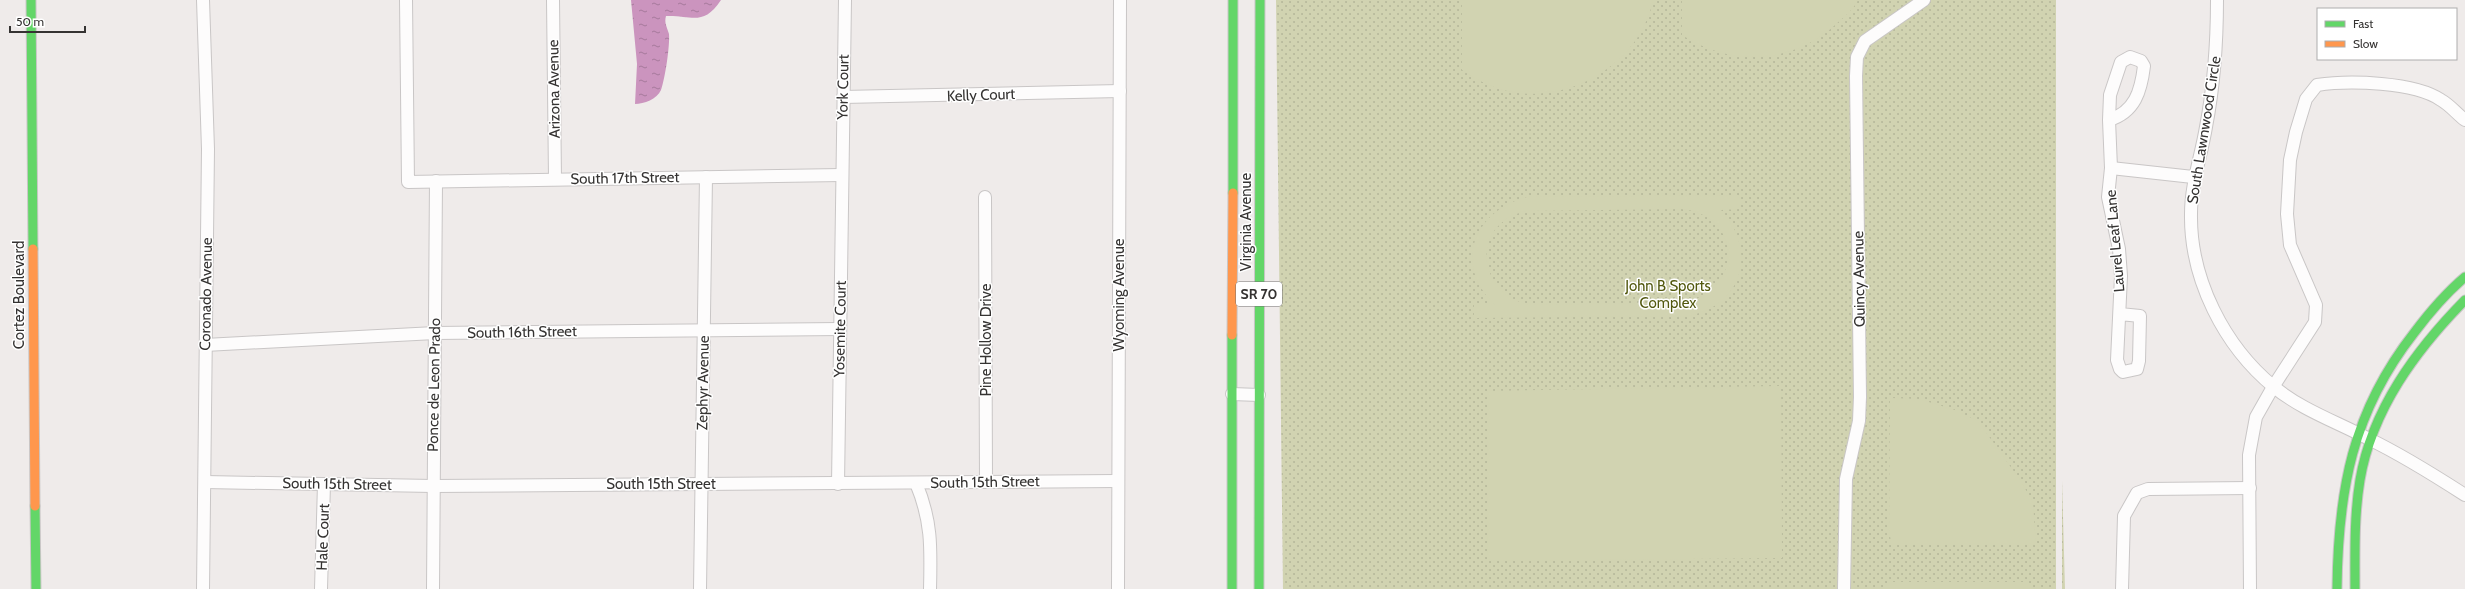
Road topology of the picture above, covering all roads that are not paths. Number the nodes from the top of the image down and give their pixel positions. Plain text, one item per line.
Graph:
1 (31, 0) edge
2 (203, 0) edge
3 (406, 0) edge
4 (553, 0) edge
5 (845, 0) edge
6 (1120, 0) edge
7 (1233, 0) edge
8 (1260, 0) edge
9 (1924, 0) edge
10 (2217, 0) edge
11 (1120, 91) junction
12 (843, 97) junction
13 (2109, 120) junction
14 (2465, 120) edge
15 (2111, 168) junction
16 (841, 175) junction
17 (706, 176) junction
18 (2193, 177) junction
19 (555, 179) junction
20 (436, 181) junction
21 (986, 197) dead end
22 (2465, 277) edge
23 (2465, 300) edge
24 (2120, 314) dead end
25 (840, 329) junction
26 (703, 330) junction
27 (435, 333) junction
28 (205, 345) junction
29 (2273, 387) junction
30 (1232, 394) junction
31 (1259, 395) junction
32 (2356, 432) junction
33 (2371, 440) junction
34 (1117, 480) junction
35 (205, 482) junction
36 (986, 482) junction
37 (916, 483) junction
38 (324, 484) junction
39 (701, 484) junction
40 (838, 484) junction
41 (433, 486) junction
42 (2250, 488) junction
43 (2465, 495) edge
44 (2337, 561) junction
45 (2355, 561) junction
46 (36, 589) edge
47 (203, 589) edge
48 (321, 589) edge
49 (433, 589) edge
50 (700, 589) edge
51 (930, 589) edge
52 (1118, 589) edge
53 (1232, 589) edge
54 (1259, 589) edge
55 (1844, 589) edge
56 (2122, 589) edge
57 (2250, 589) edge
58 (2337, 589) edge
59 (2355, 589) edge

1 - 46 street, Cortez Boulevard
2 - 28 street, Coronado Avenue
3 - 20 street, South 17th Street
4 - 19 street, Arizona Avenue
5 - 12 street, York Court
6 - 11 street, Wyoming Avenue
7 - 30 street, Virginia Avenue / SR 70
8 - 31 street, Virginia Avenue / SR 70
9 - 55 street, Quincy Avenue
10 - 18 street, South Lawnwood Circle
11 - 12 street, Kelly Court
11 - 34 street, Wyoming Avenue
12 - 16 street, York Court
13 - 13 street, Laurel Leaf Lane
13 - 15 street, Laurel Leaf Lane
14 - 29 street
15 - 18 street, Laurel Leaf Lane
15 - 24 street, Laurel Leaf Lane
16 - 17 street, South 17th Street
16 - 25 street, Yosemite Court
17 - 19 street, South 17th Street
17 - 26 street, Zephyr Avenue
18 - 29 street, South Lawnwood Circle
19 - 20 street, South 17th Street
20 - 27 street, Ponce de Leon Prado
21 - 36 street, Pine Hollow Drive
22 - 32 street
23 - 33 street
25 - 26 street, South 16th Street
25 - 40 street, Yosemite Court
26 - 27 street, South 16th Street
26 - 39 street, Zephyr Avenue
27 - 28 street, South 16th Street
27 - 41 street, Ponce de Leon Prado
28 - 35 street, Coronado Avenue
29 - 32 street, South Lawnwood Circle
29 - 42 street
30 - 31 street
30 - 53 street, Virginia Avenue / SR 70
31 - 54 street, Virginia Avenue / SR 70
32 - 33 street, South Lawnwood Circle
32 - 44 street
33 - 43 street, South Lawnwood Circle
33 - 45 street
34 - 36 street, South 15th Street
34 - 52 street, Wyoming Avenue
35 - 38 street, South 15th Street
35 - 47 street, Coronado Avenue
36 - 37 street, South 15th Street
37 - 40 street, South 15th Street
37 - 51 street
38 - 41 street, South 15th Street
38 - 48 street, Hale Court
39 - 40 street, South 15th Street
39 - 41 street, South 15th Street
39 - 50 street, Zephyr Avenue
41 - 49 street, Ponce de Leon Prado
42 - 56 street
42 - 57 street
44 - 45 street
44 - 58 street
45 - 59 street

